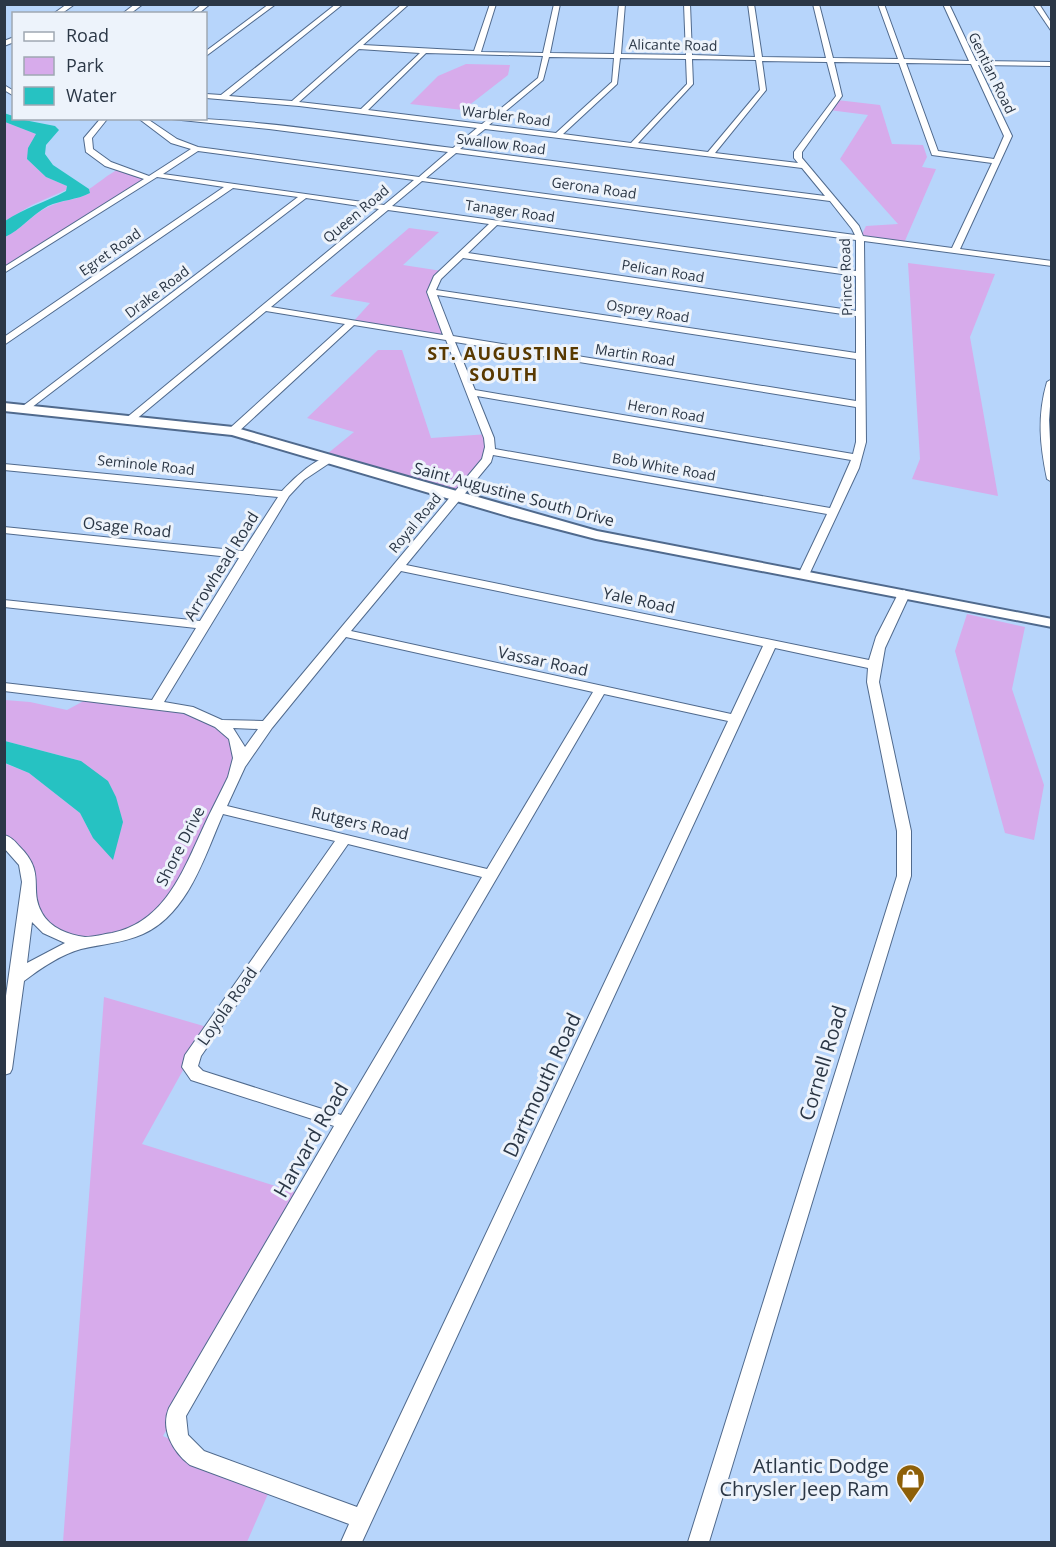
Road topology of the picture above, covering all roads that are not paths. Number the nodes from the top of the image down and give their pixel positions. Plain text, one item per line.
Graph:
1 (72, 4) edge
2 (273, 4) edge
3 (340, 4) edge
4 (406, 4) edge
5 (493, 4) edge
6 (558, 4) edge
7 (622, 4) edge
8 (687, 4) edge
9 (751, 4) edge
10 (816, 4) edge
11 (881, 4) edge
12 (946, 4) edge
13 (1036, 4) edge
14 (59, 12) edge
15 (1052, 30) edge
16 (358, 46) junction
17 (424, 52) junction
18 (207, 53) edge
19 (477, 53) junction
20 (548, 55) junction
21 (618, 56) junction
22 (689, 57) junction
23 (759, 59) junction
24 (830, 60) junction
25 (902, 62) junction
26 (974, 63) junction
27 (1052, 64) edge
28 (207, 96) edge
29 (223, 97) junction
30 (294, 103) junction
31 (363, 111) junction
32 (103, 120) edge
33 (144, 120) edge
34 (186, 120) edge
35 (483, 126) junction
36 (557, 136) junction
37 (633, 145) junction
38 (197, 148) junction
39 (453, 151) junction
40 (709, 155) junction
41 (997, 162) junction
42 (804, 166) junction
43 (154, 177) junction
44 (421, 178) junction
45 (232, 185) junction
46 (306, 195) junction
47 (832, 199) junction
48 (386, 207) junction
49 (496, 222) junction
50 (860, 238) junction
51 (955, 250) junction
52 (462, 255) junction
53 (1052, 264) edge
54 (4, 271) edge
55 (860, 274) junction
56 (430, 292) junction
57 (263, 308) junction
58 (861, 314) junction
59 (352, 322) junction
60 (448, 338) junction
61 (4, 342) edge
62 (861, 357) junction
63 (1052, 382) edge
64 (470, 392) junction
65 (861, 405) junction
66 (4, 407) edge
67 (24, 409) junction
68 (130, 419) junction
69 (234, 431) junction
70 (490, 451) junction
71 (330, 458) junction
72 (858, 458) junction
73 (4, 467) edge
74 (1052, 479) edge
75 (285, 494) junction
76 (457, 496) junction
77 (832, 512) junction
78 (4, 530) edge
79 (246, 555) junction
80 (398, 567) junction
81 (804, 575) junction
82 (904, 594) junction
83 (4, 603) edge
84 (1052, 623) edge
85 (204, 625) junction
86 (343, 633) junction
87 (771, 645) junction
88 (873, 665) junction
89 (4, 687) edge
90 (600, 690) junction
91 (156, 705) junction
92 (735, 719) junction
93 (220, 724) junction
94 (267, 725) junction
95 (239, 766) junction
96 (219, 808) junction
97 (344, 839) junction
98 (4, 840) edge
99 (492, 875) junction
100 (29, 894) junction
101 (89, 942) junction
102 (17, 978) junction
103 (4, 1069) edge
104 (345, 1123) junction
105 (363, 1519) junction
106 (351, 1542) edge
107 (699, 1542) edge

1 - 14 street
2 - 18 street
3 - 29 street
4 - 16 street
5 - 19 street
6 - 20 street, Queen Road
7 - 21 street
8 - 22 street
9 - 23 street
10 - 24 street
11 - 25 street
12 - 26 street, Gentian Road
13 - 15 street
16 - 17 street, Alicante Road
16 - 30 street
17 - 19 street, Alicante Road
17 - 31 street
19 - 20 street, Alicante Road
20 - 21 street, Alicante Road
20 - 35 street, Queen Road
21 - 22 street, Alicante Road
21 - 36 street
22 - 23 street, Alicante Road
22 - 37 street
23 - 24 street, Alicante Road
23 - 40 street
24 - 25 street, Alicante Road
24 - 42 street
25 - 26 street, Alicante Road
25 - 41 street
26 - 27 street, Alicante Road
26 - 41 street, Gentian Road
28 - 29 street, Warbler Road
29 - 30 street, Warbler Road
30 - 31 street, Warbler Road
31 - 35 street, Warbler Road
32 - 43 street
33 - 38 street, Gerona Road
34 - 39 street, Swallow Road
35 - 36 street, Warbler Road
35 - 39 street, Queen Road
36 - 37 street, Warbler Road
37 - 40 street, Warbler Road
38 - 43 street
38 - 44 street, Gerona Road
39 - 44 street, Queen Road
39 - 47 street, Swallow Road
40 - 42 street, Warbler Road
41 - 51 street, Gentian Road
42 - 47 street, Prince Road
43 - 45 street, Tanager Road
43 - 54 street
44 - 48 street, Queen Road
44 - 50 street, Gerona Road
45 - 46 street, Tanager Road
45 - 61 street, Egret Road
46 - 48 street, Tanager Road
46 - 67 street, Drake Road
47 - 50 street, Prince Road
48 - 49 street, Tanager Road
48 - 57 street, Queen Road
49 - 52 street
49 - 55 street, Tanager Road
50 - 51 street, Gerona Road
50 - 55 street, Prince Road
51 - 53 street, Gerona Road
52 - 56 street
52 - 58 street, Pelican Road
55 - 58 street, Prince Road
56 - 60 street
56 - 62 street, Osprey Road
57 - 59 street, Martin Road
57 - 68 street, Queen Road
58 - 62 street, Prince Road
59 - 60 street, Martin Road
59 - 69 street
60 - 64 street
60 - 65 street, Martin Road
62 - 65 street, Prince Road
63 - 74 street
64 - 70 street
64 - 72 street, Heron Road
65 - 72 street, Prince Road
66 - 67 street, Saint Augustine South Drive
67 - 68 street, Saint Augustine South Drive
68 - 69 street, Saint Augustine South Drive
69 - 71 street, Saint Augustine South Drive
70 - 76 street, Royal Road
70 - 77 street, Bob White Road
71 - 75 street, Arrowhead Road
71 - 76 street, Saint Augustine South Drive
72 - 77 street, Prince Road
73 - 75 street, Seminole Road
75 - 79 street, Arrowhead Road
76 - 80 street, Royal Road
76 - 81 street, Saint Augustine South Drive
77 - 81 street, Prince Road
78 - 79 street, Osage Road
79 - 85 street, Arrowhead Road
80 - 86 street, Royal Road
80 - 87 street, Yale Road
81 - 82 street, Saint Augustine South Drive
82 - 84 street, Saint Augustine South Drive
82 - 88 street, Cornell Road
83 - 85 street
85 - 91 street, Arrowhead Road
86 - 90 street, Vassar Road
86 - 94 street, Royal Road
87 - 88 street, Yale Road
87 - 92 street, Dartmouth Road
88 - 107 street, Cornell Road
89 - 91 street
90 - 92 street, Vassar Road
90 - 99 street, Harvard Road
91 - 93 street
92 - 105 street, Dartmouth Road
93 - 94 street
93 - 95 street
94 - 95 street, Royal Road
95 - 96 street, Shore Drive
96 - 97 street, Rutgers Road
96 - 101 street, Shore Drive
97 - 99 street, Rutgers Road
97 - 104 street, Loyola Road
98 - 100 street, Shore Drive
99 - 104 street, Harvard Road
100 - 101 street, Shore Drive
100 - 102 street, Shore Drive
101 - 102 street, Shore Drive
102 - 103 street
104 - 105 street, Harvard Road
105 - 106 street, Dartmouth Road

